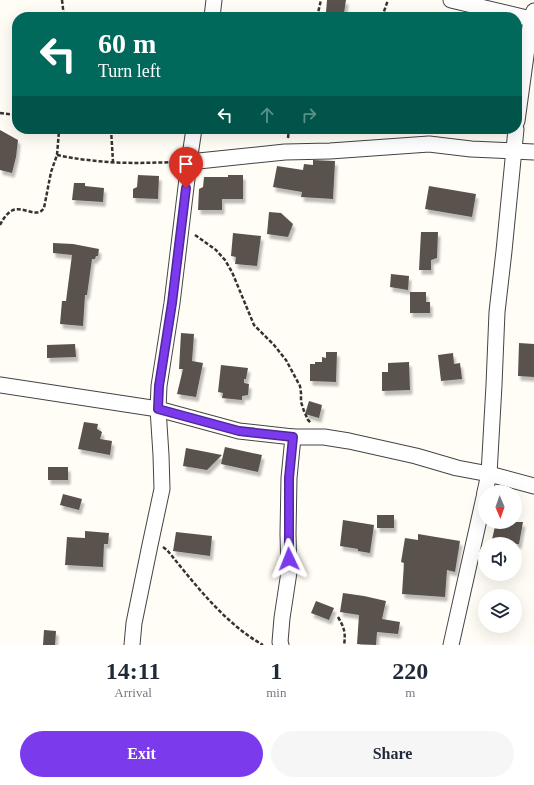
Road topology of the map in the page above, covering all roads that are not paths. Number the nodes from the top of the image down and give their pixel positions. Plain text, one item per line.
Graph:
1 (214, 0) edge
2 (451, 0) edge
3 (213, 12) edge
4 (517, 12) edge
5 (522, 13) edge
6 (533, 15) edge
7 (522, 88) edge
8 (193, 134) edge
9 (516, 134) edge
10 (515, 151) junction
11 (534, 152) edge
12 (189, 162) junction
13 (0, 385) edge
14 (158, 409) junction
15 (293, 437) junction
16 (489, 474) junction
17 (487, 485) edge
18 (534, 486) edge
19 (478, 524) edge
20 (132, 645) edge
21 (281, 645) edge
22 (452, 645) edge

1 - 3 street
2 - 4 street
5 - 6 street
6 - 7 street
8 - 12 street
9 - 10 street
10 - 11 street
10 - 12 street
10 - 16 street
12 - 14 street
13 - 14 street
14 - 15 street
14 - 20 street
15 - 16 street
15 - 21 street
16 - 17 street
16 - 18 street
19 - 22 street

